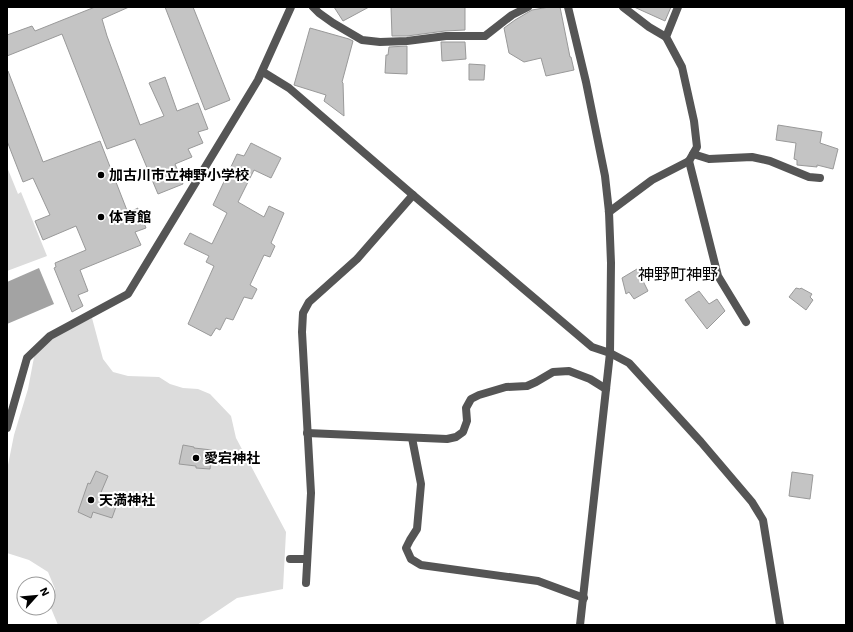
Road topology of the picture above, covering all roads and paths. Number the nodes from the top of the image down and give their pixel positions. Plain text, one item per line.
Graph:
1 (291, 7) edge
2 (313, 7) edge
3 (528, 7) edge
4 (568, 7) edge
5 (623, 7) edge
6 (678, 7) edge
7 (666, 38) junction
8 (263, 72) junction
9 (691, 157) junction
10 (820, 178) dead end
11 (413, 195) junction
12 (609, 212) junction
13 (746, 322) dead end
14 (610, 353) junction
15 (606, 389) junction
16 (7, 428) edge
17 (307, 433) junction
18 (412, 438) junction
19 (290, 559) dead end
20 (307, 559) junction
21 (306, 583) dead end
22 (584, 598) junction
23 (580, 625) edge
24 (780, 625) edge

1 - 8 street
2 - 3 street
4 - 12 street
5 - 7 street
6 - 7 street
7 - 9 street
8 - 11 street
8 - 16 street
9 - 10 street
9 - 12 street
9 - 13 street
11 - 14 street
11 - 17 street
12 - 14 street
14 - 15 street
14 - 24 street
15 - 18 street
15 - 22 street
17 - 18 street
17 - 20 street
18 - 22 street
19 - 20 street
20 - 21 street
22 - 23 street

